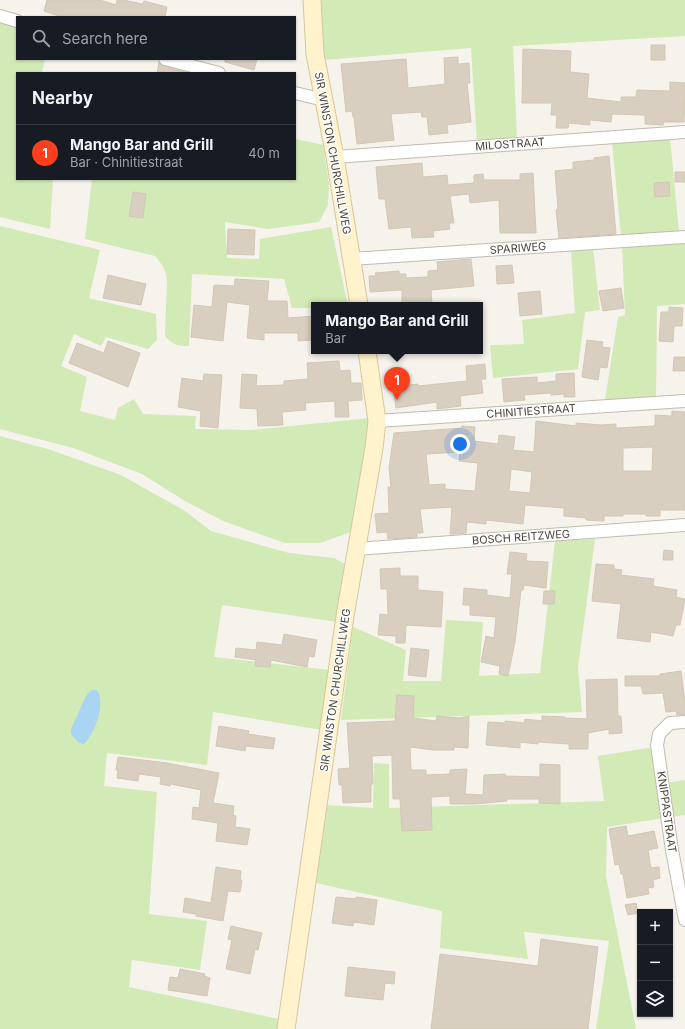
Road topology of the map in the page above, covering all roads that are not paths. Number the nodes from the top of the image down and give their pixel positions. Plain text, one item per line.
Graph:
1 (312, 0) edge
2 (0, 16) edge
3 (16, 21) edge
4 (169, 60) edge
5 (215, 72) edge
6 (296, 93) edge
7 (324, 100) junction
8 (685, 132) edge
9 (335, 157) junction
10 (685, 237) edge
11 (351, 259) junction
12 (358, 302) edge
13 (368, 354) edge
14 (685, 401) edge
15 (377, 420) junction
16 (685, 525) edge
17 (356, 549) junction
18 (685, 722) edge
19 (685, 920) edge
20 (286, 1029) edge

1 - 7 street, SIR WINSTON CHURCHILLWEG
2 - 3 street
4 - 5 street
6 - 7 street
7 - 9 street, SIR WINSTON CHURCHILLWEG
8 - 9 street, MILOSTRAAT
9 - 11 street, SIR WINSTON CHURCHILLWEG
10 - 11 street, SPARIWEG
11 - 12 street, SIR WINSTON CHURCHILLWEG
13 - 15 street, SIR WINSTON CHURCHILLWEG
14 - 15 street, CHINITIESTRAAT
15 - 17 street, SIR WINSTON CHURCHILLWEG
16 - 17 street, BOSCH REITZWEG
17 - 20 street, SIR WINSTON CHURCHILLWEG
18 - 19 street, KNIPPASTRAAT

